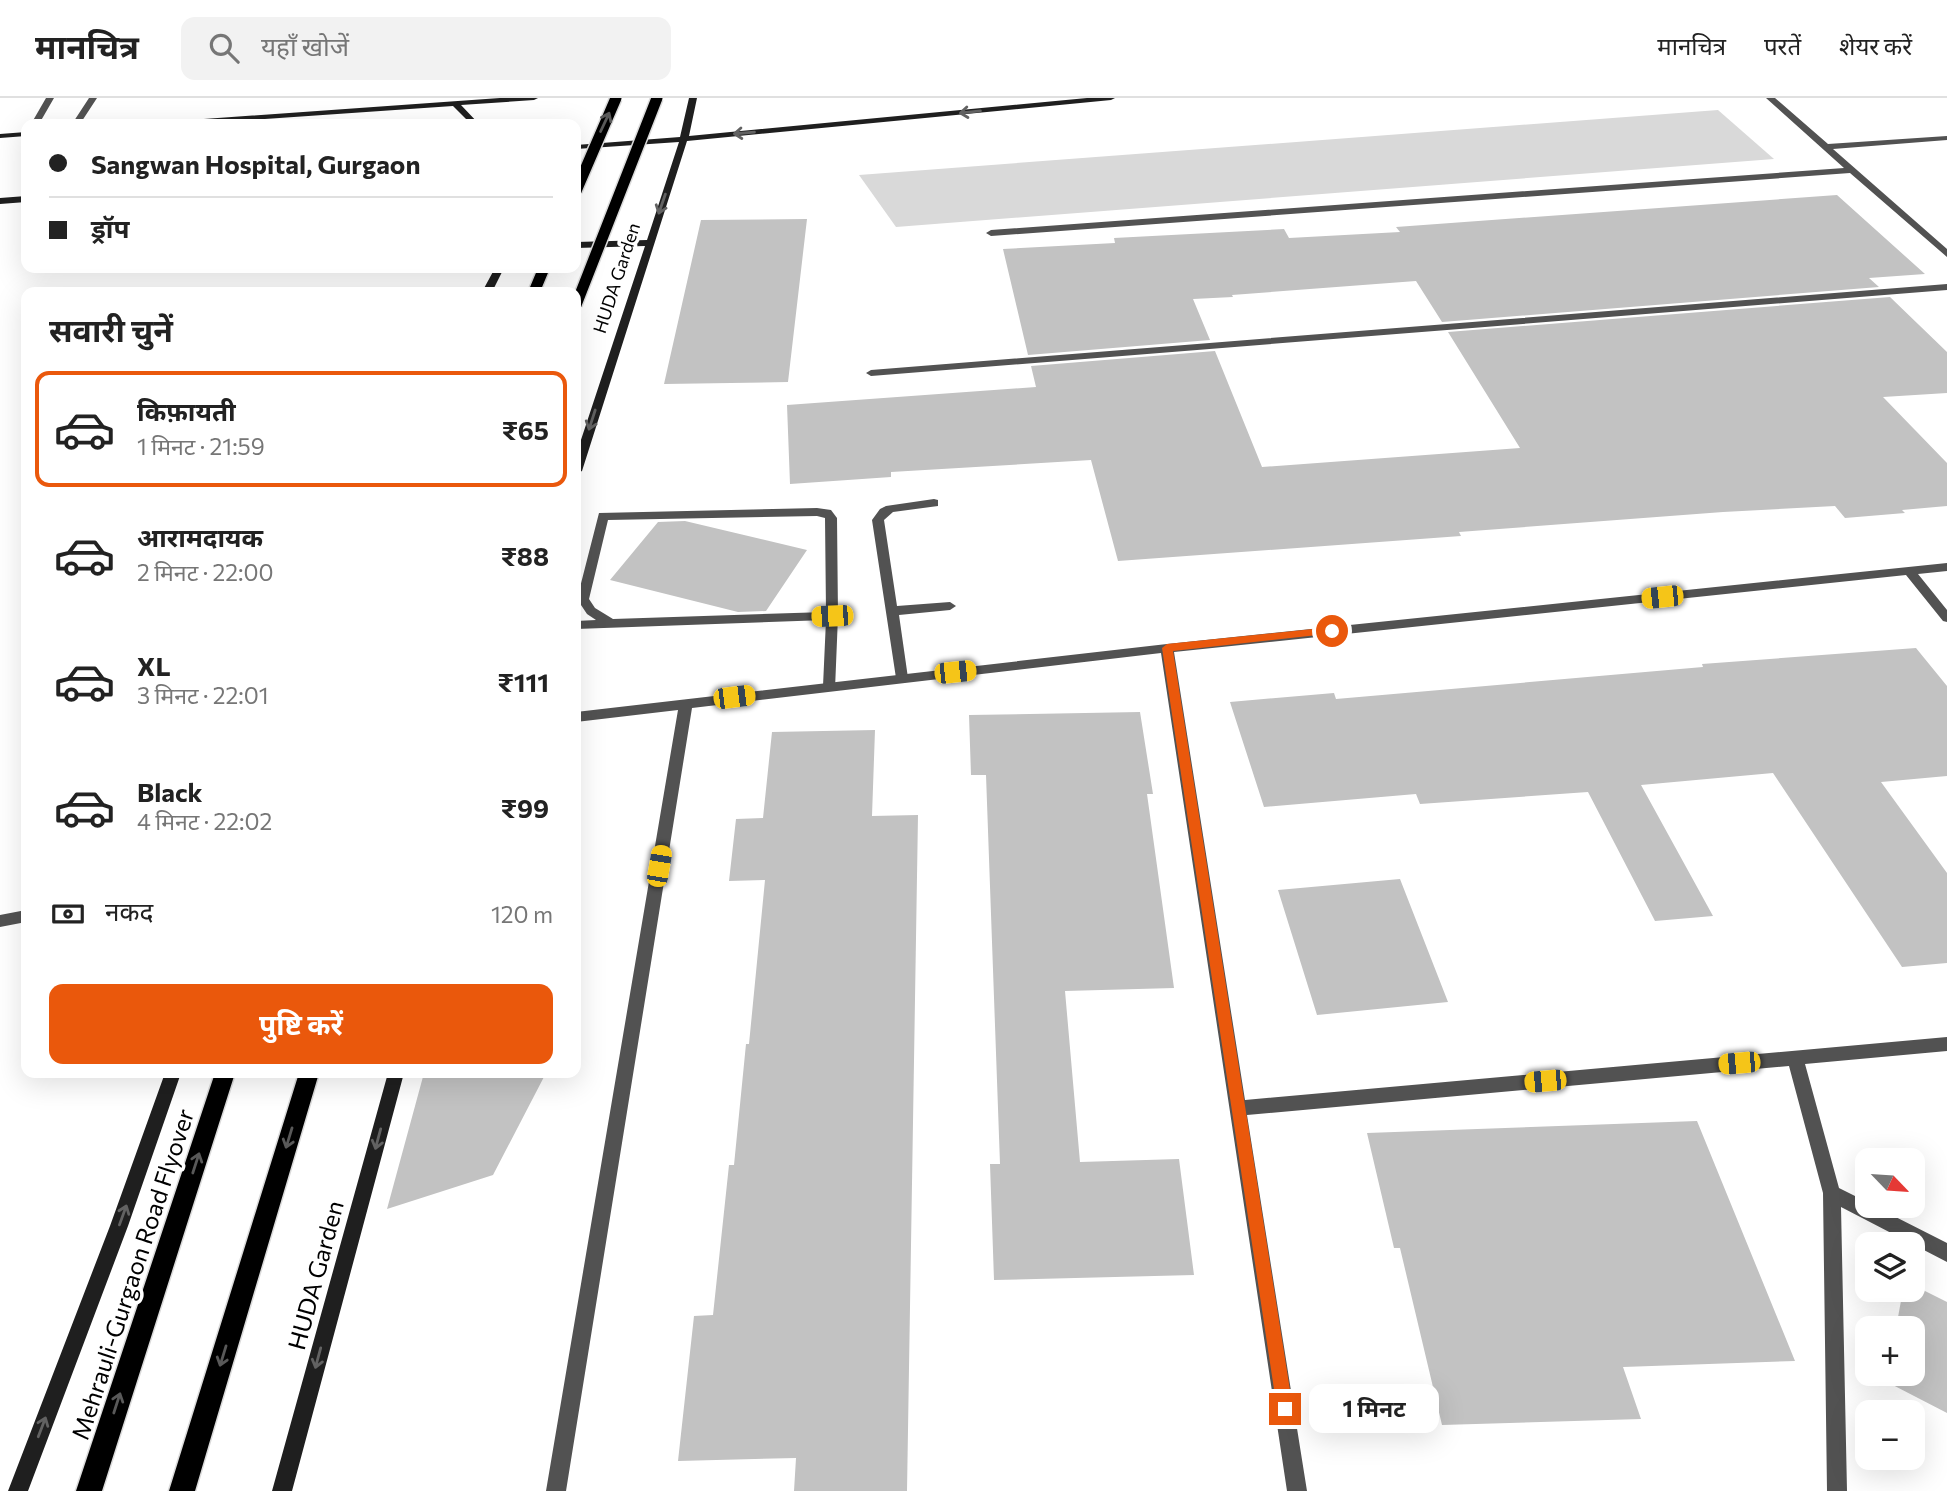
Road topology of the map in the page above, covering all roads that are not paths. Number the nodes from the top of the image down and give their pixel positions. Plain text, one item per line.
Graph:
1 (51, 98) edge
2 (93, 98) edge
3 (534, 98) edge
4 (616, 98) edge
5 (657, 98) edge
6 (693, 98) edge
7 (1111, 98) edge
8 (1770, 98) edge
9 (454, 103) junction
10 (37, 119) edge
11 (79, 119) edge
12 (232, 119) edge
13 (470, 119) edge
14 (21, 134) edge
15 (0, 136) edge
16 (1947, 138) edge
17 (684, 139) junction
18 (581, 147) edge
19 (1826, 147) junction
20 (1851, 170) junction
21 (581, 179) edge
22 (21, 200) edge
23 (0, 201) edge
24 (991, 233) dead end
25 (649, 243) junction
26 (581, 245) edge
27 (1947, 254) edge
28 (1947, 287) edge
29 (581, 292) edge
30 (871, 373) dead end
31 (581, 455) edge
32 (934, 503) dead end
33 (1947, 567) edge
34 (1909, 571) junction
35 (950, 606) dead end
36 (892, 611) junction
37 (832, 616) junction
38 (1947, 618) edge
39 (611, 623) junction
40 (581, 625) edge
41 (1167, 648) junction
42 (902, 678) junction
43 (830, 686) junction
44 (686, 703) junction
45 (581, 716) edge
46 (21, 917) edge
47 (0, 920) edge
48 (1947, 1044) edge
49 (1795, 1058) junction
50 (171, 1078) edge
51 (223, 1078) edge
52 (307, 1078) edge
53 (395, 1078) edge
54 (1239, 1108) junction
55 (1832, 1193) junction
56 (1947, 1254) edge
57 (18, 1491) edge
58 (89, 1491) edge
59 (182, 1491) edge
60 (282, 1491) edge
61 (556, 1491) edge
62 (1297, 1491) edge
63 (1838, 1491) edge

1 - 10 street
2 - 11 street
3 - 9 street
21 -> 4 main road, bridge
5 - 29 main road, bridge
6 - 17 street, HUDA Garden
7 -> 17 street
8 - 19 street
9 - 12 street
9 - 13 street
14 - 15 street
16 - 19 street
17 - 18 street
17 -> 25 street, HUDA Garden
19 - 20 street
20 - 24 street
20 - 27 street
22 - 23 street
25 - 26 street
25 -> 31 street, HUDA Garden
28 - 30 street
32 - 36 street
33 - 34 street
34 - 38 street
34 - 41 street
35 - 36 street
36 - 42 street
37 - 39 street
37 - 39 street
37 - 43 street
39 - 40 street
41 - 42 street
41 - 54 street
42 - 43 street
43 - 44 street
44 - 45 street
44 - 61 street
46 - 47 street
48 - 49 street
49 - 54 street
49 - 55 street
57 -> 50 street
58 -> 51 main road, Mehrauli-Gurgaon Road Flyover
52 -> 59 main road
53 -> 60 street, HUDA Garden
54 - 62 street
55 - 56 street
55 - 63 street

